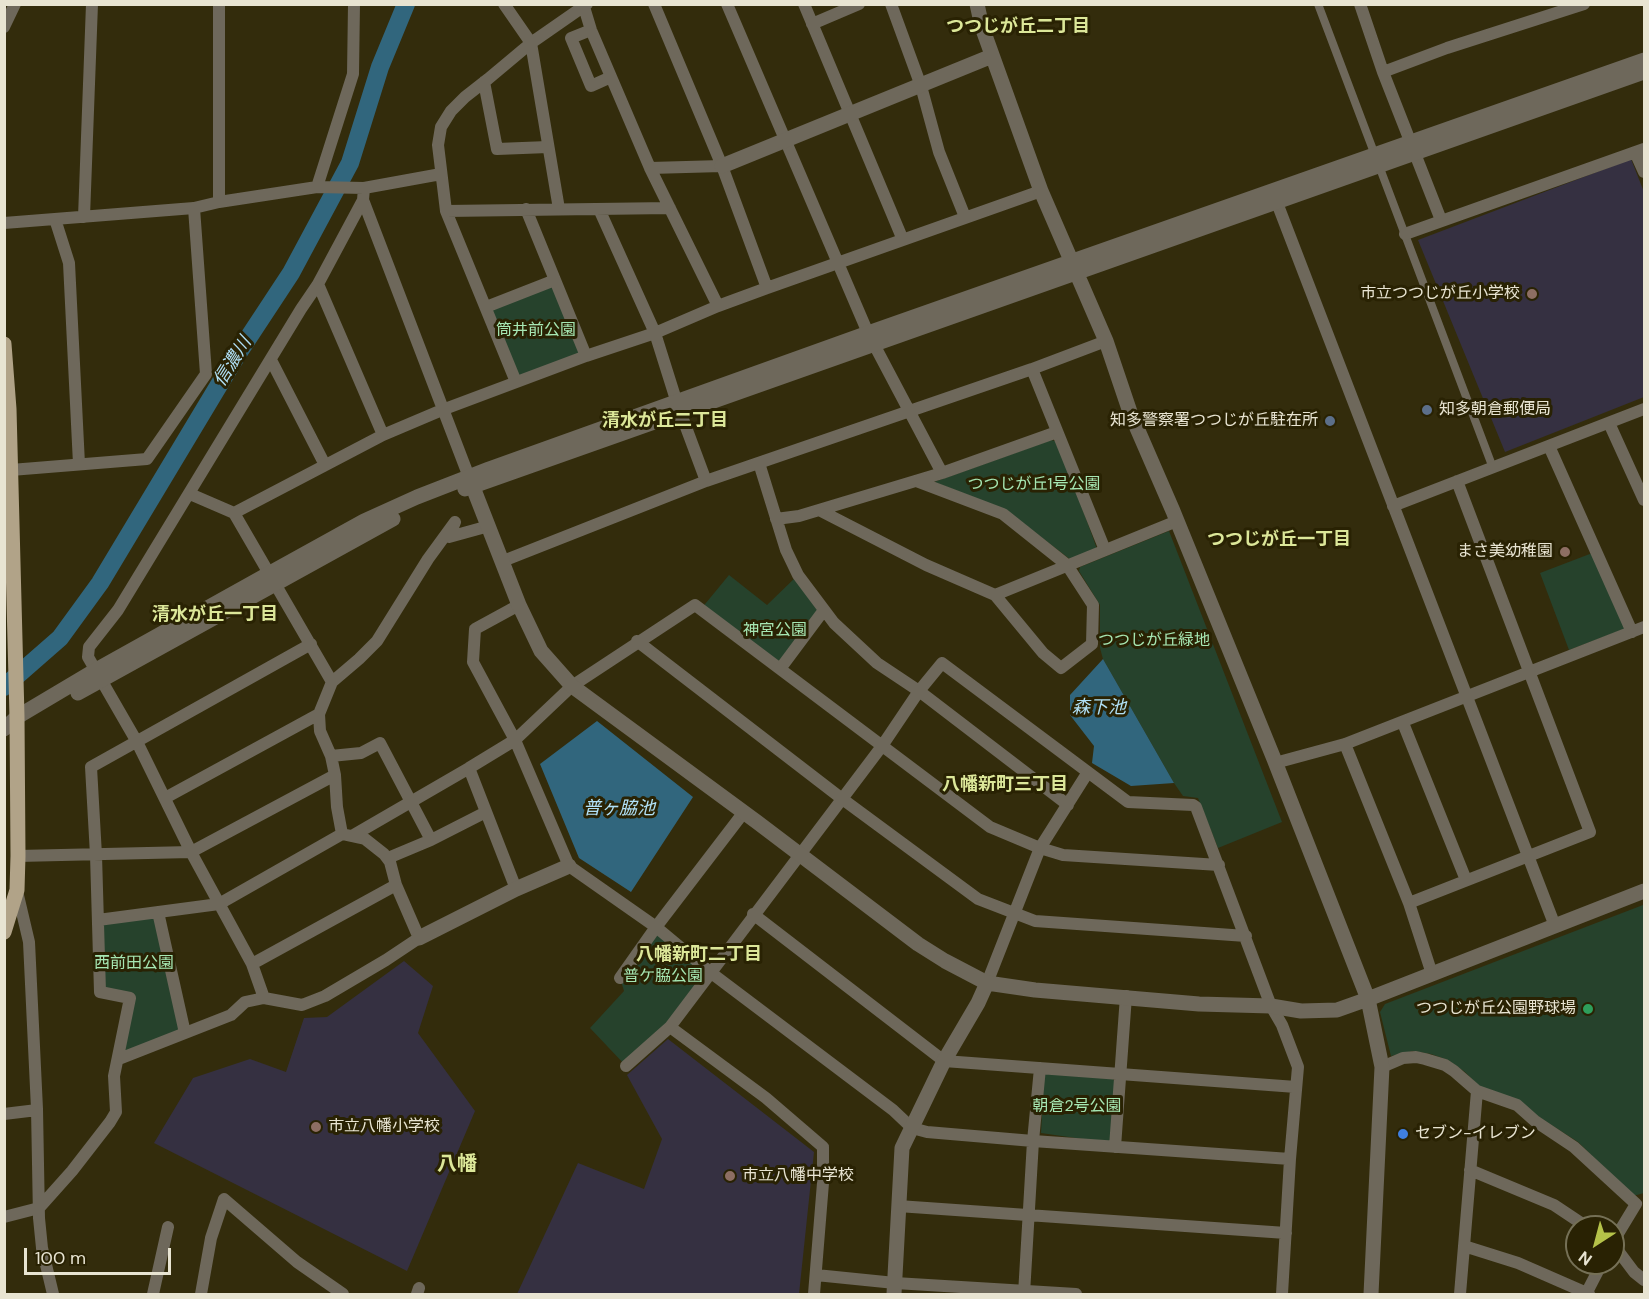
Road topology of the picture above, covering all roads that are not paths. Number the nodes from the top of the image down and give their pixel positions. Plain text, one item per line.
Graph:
1 (15, 4) edge
2 (92, 4) edge
3 (219, 4) edge
4 (354, 4) edge
5 (504, 4) edge
6 (654, 4) edge
7 (727, 4) edge
8 (804, 4) edge
9 (859, 4) edge
10 (891, 4) edge
11 (977, 4) edge
12 (1318, 4) edge
13 (1360, 4) edge
14 (585, 6) edge
15 (1575, 6) edge
16 (813, 24) junction
17 (4, 27) edge
18 (591, 30) junction
19 (531, 42) junction
20 (992, 56) junction
21 (1644, 60) edge
22 (1383, 72) junction
23 (1644, 72) edge
24 (611, 77) junction
25 (484, 82) junction
26 (921, 86) junction
27 (851, 112) junction
28 (785, 139) junction
29 (548, 147) junction
30 (1413, 148) junction
31 (1640, 151) edge
32 (1377, 160) junction
33 (722, 166) junction
34 (650, 168) junction
35 (1644, 172) edge
36 (441, 174) junction
37 (317, 187) junction
38 (1041, 190) junction
39 (361, 191) junction
40 (1275, 197) junction
41 (219, 202) junction
42 (194, 208) junction
43 (670, 208) junction
44 (558, 209) junction
45 (598, 209) junction
46 (526, 210) junction
47 (446, 211) junction
48 (84, 217) junction
49 (965, 217) junction
50 (55, 219) junction
51 (1441, 220) junction
52 (4, 223) edge
53 (1405, 234) junction
54 (903, 240) junction
55 (839, 263) junction
56 (1074, 268) junction
57 (555, 280) junction
58 (318, 284) junction
59 (767, 288) junction
60 (718, 306) junction
61 (486, 307) junction
62 (655, 333) junction
63 (871, 339) junction
64 (1106, 341) junction
65 (4, 344) edge
66 (586, 356) junction
67 (271, 360) junction
68 (1032, 369) junction
69 (516, 382) junction
70 (679, 408) junction
71 (1644, 409) edge
72 (442, 410) junction
73 (910, 411) junction
74 (1609, 423) junction
75 (1057, 432) junction
76 (383, 435) junction
77 (1550, 446) junction
78 (759, 463) junction
79 (79, 464) junction
80 (325, 465) junction
81 (1493, 468) junction
82 (10, 470) junction
83 (942, 473) junction
84 (706, 481) junction
85 (916, 481) junction
86 (471, 482) junction
87 (1457, 482) junction
88 (190, 494) junction
89 (1644, 500) edge
90 (1393, 506) junction
91 (819, 510) junction
92 (234, 513) junction
93 (776, 519) junction
94 (1177, 521) junction
95 (489, 526) junction
96 (1105, 550) junction
97 (503, 561) junction
98 (1067, 565) junction
99 (273, 578) junction
100 (995, 595) junction
101 (519, 605) junction
102 (824, 610) junction
103 (1638, 630) edge
104 (637, 641) junction
105 (311, 644) junction
106 (10, 667) edge
107 (780, 669) junction
108 (1530, 673) junction
109 (99, 675) junction
110 (332, 682) junction
111 (572, 686) junction
112 (919, 691) junction
113 (1467, 698) junction
114 (319, 714) junction
115 (1403, 723) junction
116 (11, 726) edge
117 (515, 740) junction
118 (137, 742) junction
119 (1346, 744) junction
120 (882, 746) junction
121 (331, 756) junction
122 (1275, 763) junction
123 (471, 767) junction
124 (1088, 772) junction
125 (335, 775) junction
126 (165, 798) junction
127 (841, 798) junction
128 (411, 801) junction
129 (1068, 805) junction
130 (486, 812) junction
131 (744, 812) junction
132 (347, 835) junction
133 (431, 840) junction
134 (1040, 848) junction
135 (191, 852) junction
136 (799, 854) junction
137 (96, 855) junction
138 (18, 856) junction
139 (1527, 856) junction
140 (388, 858) junction
141 (1219, 865) junction
142 (569, 866) junction
143 (1466, 880) junction
144 (396, 885) junction
145 (516, 889) junction
146 (17, 890) junction
147 (1644, 891) edge
148 (1409, 903) junction
149 (219, 904) junction
150 (1015, 911) junction
151 (158, 912) junction
152 (753, 914) junction
153 (98, 920) junction
154 (1555, 926) junction
155 (656, 927) junction
156 (4, 932) edge
157 (1246, 936) junction
158 (419, 938) junction
159 (252, 964) junction
160 (710, 972) junction
161 (1432, 974) junction
162 (620, 978) dead end
163 (987, 983) junction
164 (1126, 996) junction
165 (264, 998) junction
166 (1368, 999) junction
167 (1271, 1006) junction
168 (670, 1027) junction
169 (185, 1033) junction
170 (119, 1059) junction
171 (944, 1061) junction
172 (626, 1066) dead end
173 (1382, 1067) junction
174 (1040, 1068) junction
175 (1120, 1073) junction
176 (1296, 1087) junction
177 (1477, 1091) junction
178 (37, 1110) junction
179 (4, 1114) edge
180 (912, 1128) junction
181 (1033, 1141) junction
182 (1115, 1147) junction
183 (1290, 1160) junction
184 (1470, 1170) junction
185 (898, 1206) junction
186 (39, 1208) junction
187 (1029, 1215) junction
188 (1568, 1215) edge
189 (4, 1217) edge
190 (1625, 1223) edge
191 (168, 1227) dead end
192 (1286, 1233) junction
193 (1464, 1246) junction
194 (1625, 1260) edge
195 (816, 1275) junction
196 (1597, 1275) edge
197 (1644, 1280) edge
198 (895, 1289) edge
199 (959, 1291) edge
200 (1024, 1293) edge
201 (53, 1294) edge
202 (153, 1294) edge
203 (201, 1294) edge
204 (343, 1294) edge
205 (814, 1294) edge
206 (1076, 1294) edge
207 (1282, 1294) edge
208 (1371, 1294) edge
209 (1460, 1294) edge
210 (1588, 1294) edge

1 - 17 street
2 - 48 street
3 - 41 street
4 - 37 street
5 - 19 street
6 - 33 street
7 - 28 street
8 - 16 street
9 - 16 street
10 - 26 street
11 - 20 street
12 - 32 street
13 - 22 street
14 - 18 street
14 - 19 street
15 - 22 street
16 - 27 street
18 - 24 street
18 - 24 street
19 - 25 street
19 - 29 street
20 - 26 street
20 - 38 street
21 - 30 street
22 - 30 street
23 - 30 street
24 - 34 street
25 - 29 street
25 - 36 street
26 - 27 street
26 - 49 street
27 - 28 street
27 - 54 street
28 - 33 street
28 - 55 street
29 - 44 street
30 - 32 street
30 - 51 street
31 - 35 street
31 - 51 street
32 - 40 street
32 - 53 street
33 - 34 street
33 - 59 street
34 - 43 street
36 - 39 street
36 - 47 street
37 - 39 street
37 - 41 street
38 - 49 street
38 - 56 street
39 - 58 street
39 - 72 street
40 - 56 street
40 - 90 street
41 - 42 street
42 - 48 street
42 - 79 street
43 - 45 street
43 - 60 street
44 - 45 street
44 - 46 street
45 - 62 street
46 - 47 street
46 - 57 street
47 - 61 street
48 - 50 street
49 - 54 street
50 - 52 street
50 - 79 street
51 - 53 street
53 - 81 street
54 - 55 street
55 - 59 street
55 - 63 street
56 - 63 street
56 - 64 street
57 - 61 street
57 - 66 street
58 - 67 street
58 - 76 street
59 - 60 street
60 - 62 street
61 - 69 street
62 - 66 street
62 - 70 street
63 - 70 street
63 - 73 street
64 - 68 street
64 - 94 street
65 - 82 main road
66 - 69 street
67 - 80 street
67 - 88 street
68 - 73 street
68 - 75 street
69 - 72 street
70 - 84 street
70 - 86 street
71 - 74 street
72 - 76 street
72 - 86 street
73 - 78 street
73 - 83 street
74 - 77 street
74 - 89 street
75 - 83 street
75 - 96 street
76 - 80 street
77 - 81 street
77 - 103 street
78 - 84 street
78 - 93 street
79 - 82 street
80 - 92 street
81 - 87 street
82 - 106 main road
83 - 85 street
84 - 97 street
85 - 91 street
85 - 98 street
86 - 95 street
86 - 99 street
87 - 90 street
87 - 108 street
88 - 92 street
88 - 109 street
90 - 113 street
91 - 93 street
91 - 100 street
92 - 99 street
93 - 102 street
94 - 96 street
94 - 122 street
95 - 97 street
95 - 110 street
96 - 98 street
97 - 101 street
98 - 100 street
98 - 100 street
99 - 105 street
99 - 109 street
101 - 111 street
101 - 117 street
102 - 107 street
102 - 112 street
103 - 108 street
104 - 107 street
104 - 111 street
104 - 127 street
105 - 110 street
105 - 118 street
106 - 116 main road
107 - 120 street
108 - 113 street
108 - 139 street
109 - 116 street
109 - 118 street
110 - 114 street
111 - 117 street
111 - 131 street
112 - 120 street
112 - 124 street
112 - 129 street
113 - 115 street
113 - 139 street
114 - 121 street
114 - 126 street
115 - 119 street
115 - 143 street
116 - 138 main road
117 - 123 street
117 - 142 street
118 - 126 street
118 - 137 street
119 - 122 street
119 - 148 street
120 - 127 street
120 - 134 street
121 - 125 street
121 - 128 street
122 - 166 street
123 - 128 street
123 - 130 street
124 - 129 street
124 - 141 street
125 - 132 street
125 - 135 street
126 - 135 street
127 - 136 street
127 - 150 street
128 - 132 street
128 - 133 street
129 - 134 street
130 - 133 street
130 - 145 street
131 - 136 street
131 - 155 street
132 - 140 street
132 - 149 street
133 - 140 street
134 - 141 street
134 - 150 street
135 - 137 street
135 - 149 street
136 - 152 street
136 - 163 street
137 - 138 street
137 - 153 street
138 - 146 main road
139 - 143 street
139 - 154 street
140 - 144 street
141 - 157 street
142 - 145 street
142 - 155 street
143 - 148 street
144 - 158 street
144 - 159 street
145 - 158 street
146 - 156 main road
146 - 178 street
147 - 154 street
148 - 161 street
149 - 151 street
149 - 159 street
150 - 157 street
150 - 163 street
151 - 153 street
151 - 169 street
152 - 160 street
152 - 171 street
153 - 170 street
154 - 161 street
155 - 160 street
155 - 162 street
157 - 167 street
158 - 165 street
159 - 165 street
160 - 168 street
160 - 180 street
161 - 166 street
163 - 164 street
163 - 171 street
164 - 167 street
164 - 175 street
165 - 169 street
166 - 167 street
166 - 173 street
167 - 176 street
168 - 172 street
168 - 195 street
169 - 170 street
170 - 186 street
171 - 174 street
171 - 180 street
173 - 177 street
173 - 208 street
174 - 175 street
174 - 181 street
175 - 176 street
175 - 182 street
176 - 183 street
177 - 184 street
177 - 190 street
178 - 179 street
178 - 186 street
180 - 181 street
180 - 185 street
181 - 182 street
181 - 187 street
182 - 183 street
183 - 192 street
184 - 188 street
184 - 193 street
185 - 187 street
185 - 198 street
186 - 189 street
186 - 201 street
187 - 192 street
187 - 200 street
191 - 202 street
192 - 207 street
193 - 209 street
193 - 210 street
194 - 197 street
195 - 198 street
195 - 205 street
196 - 210 street
198 - 199 street
199 - 200 street
200 - 206 street
203 - 204 street

